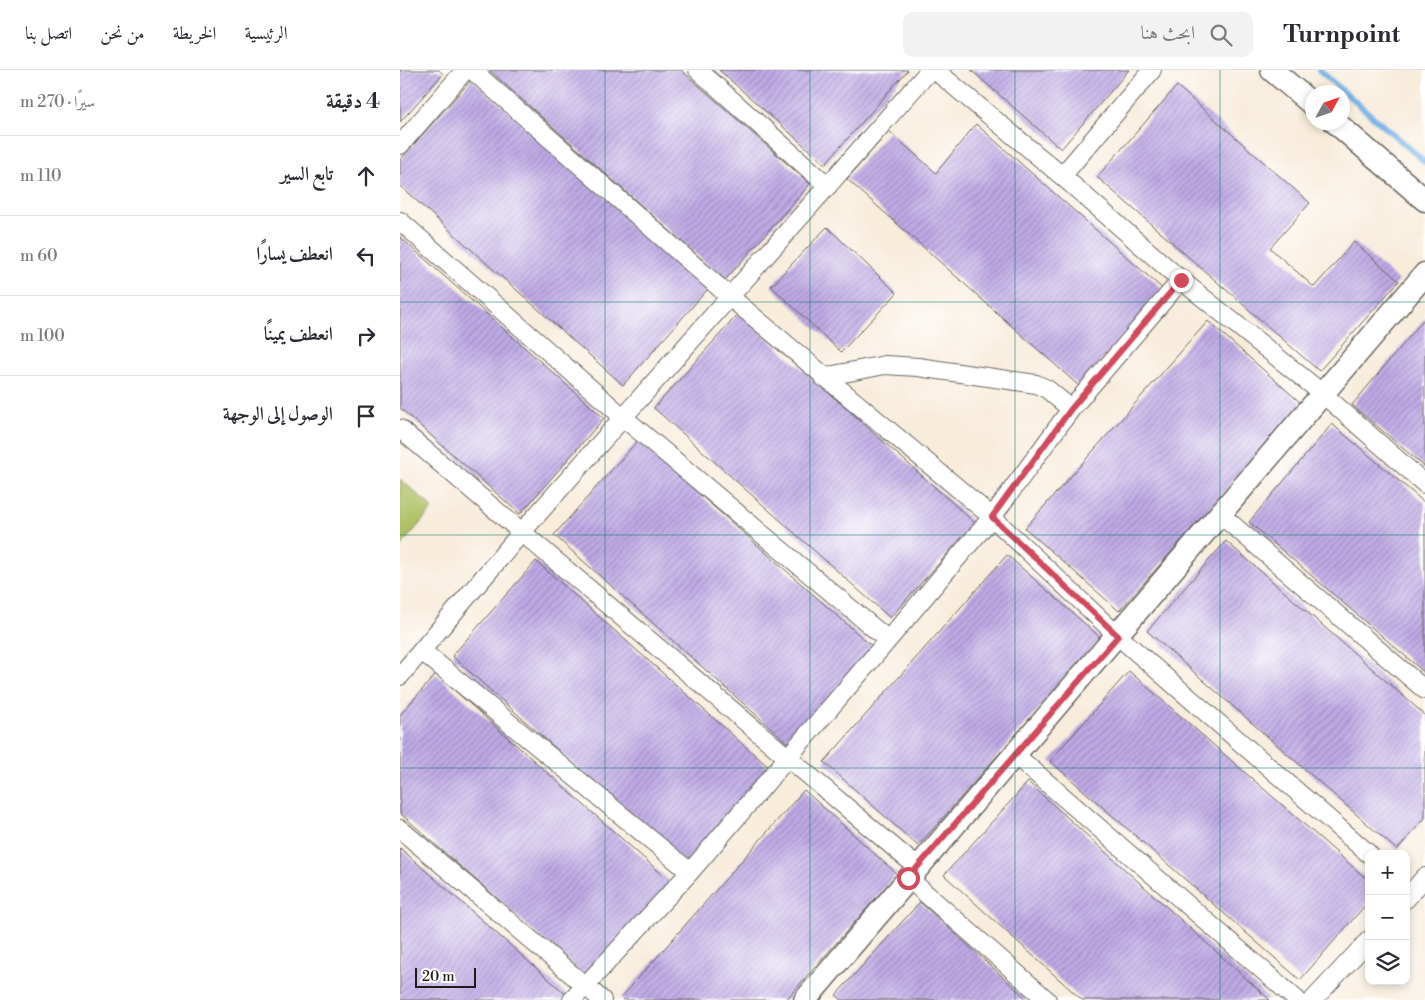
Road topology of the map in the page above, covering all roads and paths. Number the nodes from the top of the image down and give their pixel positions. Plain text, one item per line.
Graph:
1 (464, 70) edge
2 (472, 70) edge
3 (698, 70) edge
4 (930, 70) edge
5 (936, 70) edge
6 (1152, 70) edge
7 (1272, 70) edge
8 (1305, 98) edge
9 (1344, 130) edge
10 (400, 145) edge
11 (1062, 176) junction
12 (828, 186) junction
13 (1425, 200) edge
14 (400, 221) edge
15 (1425, 274) edge
16 (1181, 280) junction
17 (730, 297) junction
18 (822, 377) junction
19 (1323, 394) junction
20 (1071, 409) junction
21 (624, 418) junction
22 (400, 429) edge
23 (1425, 484) edge
24 (1221, 515) junction
25 (992, 517) junction
26 (521, 533) junction
27 (1118, 636) junction
28 (888, 640) junction
29 (422, 651) junction
30 (400, 676) edge
31 (1425, 690) edge
32 (1014, 754) junction
33 (787, 758) junction
34 (400, 829) edge
35 (1365, 851) edge
36 (690, 872) junction
37 (913, 873) junction
38 (1425, 877) edge
39 (1413, 895) edge
40 (1365, 944) edge
41 (585, 985) junction
42 (572, 1000) edge
43 (602, 1000) edge
44 (805, 1000) edge
45 (1047, 1000) edge
46 (1298, 1000) edge
47 (1313, 1000) edge

1 - 10 street
2 - 17 street
3 - 12 street
4 - 12 street
5 - 11 street
6 - 11 street
7 - 8 street
9 - 13 street
11 - 16 street
12 - 17 street
14 - 21 street
15 - 19 street
16 - 19 street
16 - 20 street
17 - 18 street
17 - 21 street
18 - 20 street
18 - 25 street
19 - 23 street
19 - 24 street
20 - 25 street
21 - 26 street
21 - 28 street
22 - 26 street
24 - 27 street
24 - 31 street
25 - 27 street
25 - 28 street
26 - 29 street
26 - 33 street
27 - 32 street
27 - 35 street
28 - 33 street
29 - 30 street
29 - 36 street
32 - 37 street
32 - 46 street
33 - 36 street
33 - 37 street
34 - 41 street
36 - 41 street
37 - 44 street
37 - 45 street
38 - 39 street
40 - 47 street
41 - 42 street
41 - 43 street

